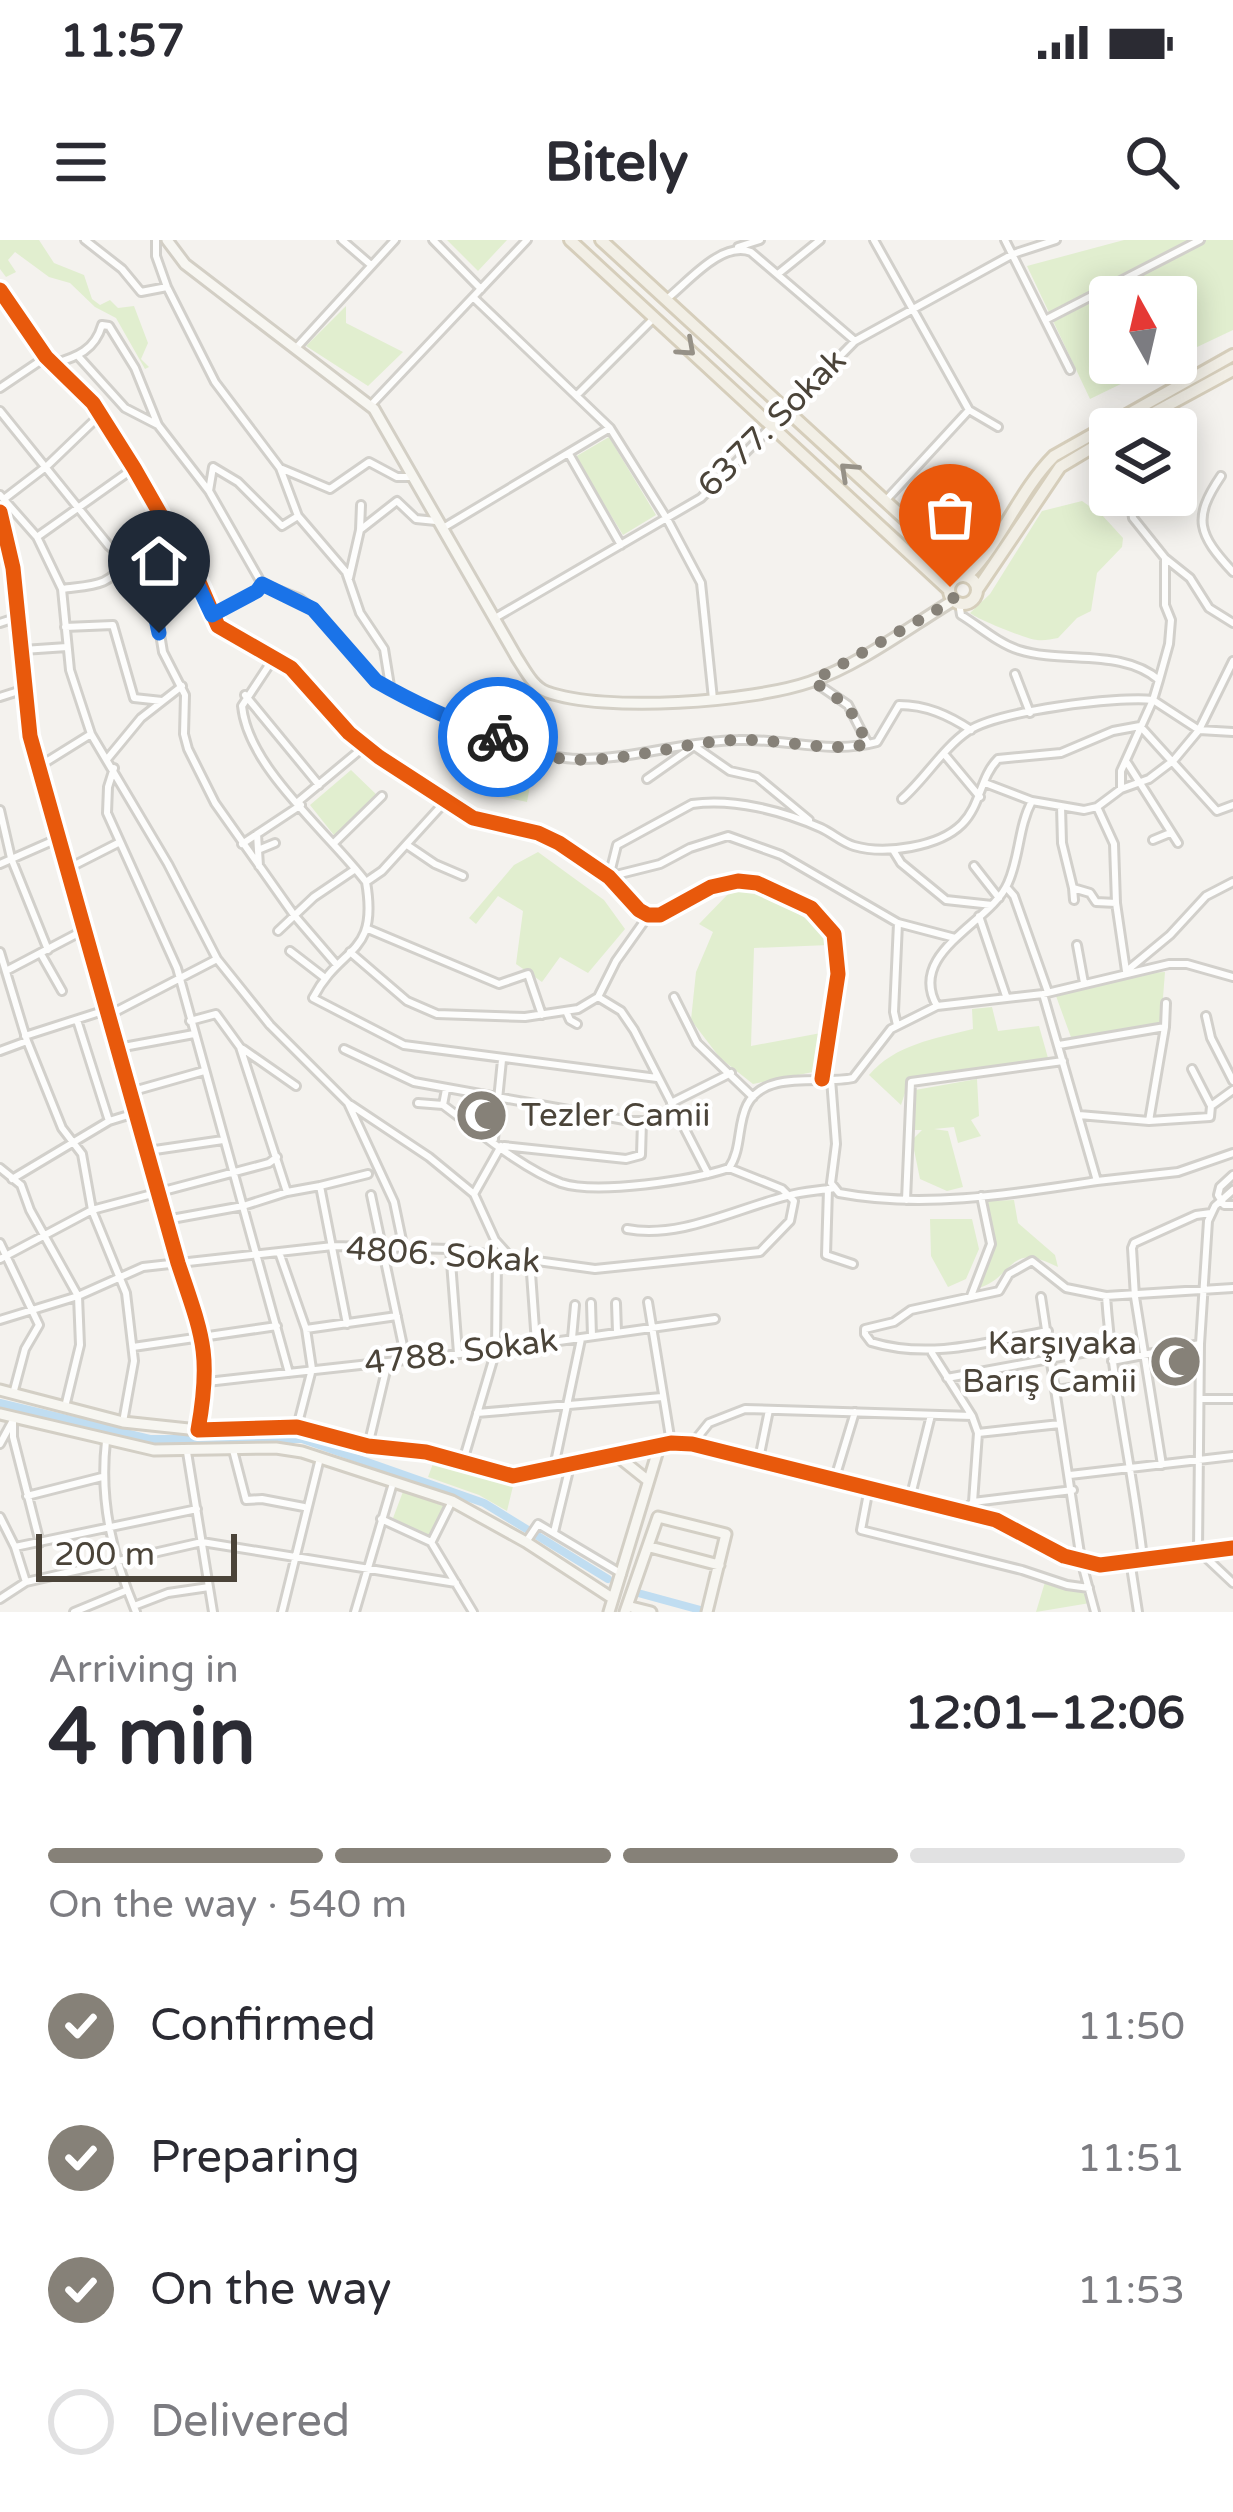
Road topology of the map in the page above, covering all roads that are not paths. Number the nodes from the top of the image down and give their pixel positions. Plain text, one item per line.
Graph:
1 (85, 240) edge
2 (156, 240) edge
3 (167, 240) edge
4 (342, 240) edge
5 (395, 240) edge
6 (433, 240) edge
7 (527, 240) edge
8 (570, 240) edge
9 (601, 240) edge
10 (760, 240) edge
11 (820, 240) edge
12 (874, 240) edge
13 (1005, 240) edge
14 (1056, 240) edge
15 (1200, 240) edge
16 (748, 242) edge
17 (735, 249) junction
18 (1013, 254) junction
19 (372, 266) junction
20 (778, 274) junction
21 (167, 287) junction
22 (0, 290) edge
23 (482, 290) junction
24 (474, 298) junction
25 (665, 300) junction
26 (909, 308) junction
27 (654, 318) junction
28 (1047, 319) junction
29 (855, 340) junction
30 (296, 348) junction
31 (1233, 355) edge
32 (78, 356) junction
33 (49, 360) junction
34 (1070, 370) dead end
35 (1233, 370) edge
36 (0, 388) edge
37 (578, 395) junction
38 (114, 398) junction
39 (93, 403) junction
40 (370, 406) junction
41 (1163, 408) edge
42 (969, 410) junction
43 (0, 411) edge
44 (784, 411) junction
45 (100, 415) junction
46 (770, 424) junction
47 (158, 425) junction
48 (998, 427) dead end
49 (610, 428) junction
50 (1089, 449) edge
51 (569, 454) junction
52 (47, 466) junction
53 (134, 468) junction
54 (280, 468) junction
55 (1221, 476) dead end
56 (414, 477) junction
57 (209, 491) junction
58 (2, 497) edge
59 (884, 503) junction
60 (361, 505) dead end
61 (80, 507) junction
62 (0, 512) edge
63 (298, 516) junction
64 (1132, 516) edge
65 (667, 519) junction
66 (441, 525) junction
67 (360, 530) junction
68 (37, 537) junction
69 (175, 537) junction
70 (621, 545) junction
71 (1165, 558) junction
72 (124, 559) junction
73 (1233, 572) edge
74 (967, 576) junction
75 (349, 582) junction
76 (262, 584) junction
77 (62, 589) junction
78 (977, 590) junction
79 (151, 596) junction
80 (954, 598) junction
81 (212, 615) junction
82 (18, 617) junction
83 (494, 618) junction
84 (0, 623) edge
85 (1233, 623) edge
86 (65, 627) junction
87 (68, 647) junction
88 (23, 650) junction
89 (275, 656) junction
90 (1233, 661) edge
91 (1015, 674) dead end
92 (1159, 680) junction
93 (813, 681) junction
94 (182, 686) junction
95 (390, 686) junction
96 (26, 688) junction
97 (245, 695) junction
98 (0, 697) edge
99 (713, 699) junction
100 (1154, 700) junction
101 (162, 701) junction
102 (1030, 713) junction
103 (1140, 726) junction
104 (970, 730) junction
105 (1199, 730) junction
106 (1233, 732) edge
107 (91, 734) junction
108 (868, 744) junction
109 (365, 746) junction
110 (694, 746) junction
111 (945, 755) junction
112 (108, 758) junction
113 (1174, 760) junction
114 (1126, 761) junction
115 (38, 767) junction
116 (114, 768) junction
117 (647, 779) dead end
118 (1141, 782) junction
119 (986, 783) junction
120 (319, 784) junction
121 (1121, 789) junction
122 (382, 796) dead end
123 (980, 797) junction
124 (902, 799) dead end
125 (1032, 801) junction
126 (299, 803) junction
127 (444, 803) junction
128 (1233, 805) edge
129 (1061, 806) junction
130 (1097, 807) junction
131 (0, 810) edge
132 (816, 826) junction
133 (1170, 832) junction
134 (257, 834) junction
135 (58, 839) junction
136 (1153, 839) dead end
137 (120, 842) junction
138 (274, 843) dead end
139 (1178, 843) dead end
140 (242, 844) junction
141 (333, 844) junction
142 (407, 845) junction
143 (258, 850) junction
144 (892, 850) junction
145 (10, 858) junction
146 (0, 864) edge
147 (974, 866) dead end
148 (259, 868) junction
149 (67, 869) junction
150 (355, 869) junction
151 (463, 876) dead end
152 (609, 877) junction
153 (366, 882) junction
154 (1233, 882) edge
155 (1006, 888) junction
156 (1073, 888) junction
157 (1074, 900) dead end
158 (996, 902) junction
159 (1116, 903) junction
160 (294, 915) junction
161 (648, 915) junction
162 (979, 916) junction
163 (898, 923) junction
164 (368, 929) junction
165 (84, 931) junction
166 (278, 932) dead end
167 (955, 938) junction
168 (1077, 945) dead end
169 (290, 951) dead end
170 (0, 952) edge
171 (45, 952) junction
172 (350, 952) junction
173 (217, 959) junction
174 (337, 965) junction
175 (5, 971) junction
176 (1126, 971) junction
177 (1233, 977) edge
178 (325, 978) junction
179 (180, 981) junction
180 (1084, 983) junction
181 (62, 992) dead end
182 (1046, 993) junction
183 (1006, 996) junction
184 (598, 997) junction
185 (674, 997) dead end
186 (1166, 1003) dead end
187 (937, 1006) junction
188 (566, 1011) junction
189 (108, 1013) junction
190 (542, 1015) junction
191 (1206, 1016) dead end
192 (77, 1020) junction
193 (190, 1021) junction
194 (578, 1024) dead end
195 (897, 1025) junction
196 (1166, 1028) junction
197 (194, 1034) junction
198 (26, 1039) junction
199 (1059, 1045) junction
200 (240, 1047) junction
201 (118, 1048) junction
202 (344, 1049) dead end
203 (0, 1052) edge
204 (502, 1060) junction
205 (1064, 1060) junction
206 (1192, 1069) dead end
207 (204, 1071) junction
208 (731, 1073) junction
209 (657, 1078) junction
210 (826, 1079) junction
211 (1233, 1081) edge
212 (296, 1086) dead end
213 (446, 1089) junction
214 (1233, 1090) edge
215 (130, 1092) junction
216 (754, 1097) junction
217 (499, 1098) junction
218 (671, 1102) junction
219 (348, 1103) junction
220 (418, 1103) dead end
221 (443, 1106) junction
222 (1211, 1106) junction
223 (135, 1113) junction
224 (1079, 1114) junction
225 (678, 1116) junction
226 (1149, 1120) junction
227 (109, 1121) junction
228 (642, 1121) junction
229 (223, 1140) junction
230 (73, 1142) junction
231 (497, 1142) junction
232 (148, 1151) junction
233 (1232, 1152) edge
234 (277, 1157) junction
235 (0, 1168) edge
236 (729, 1168) junction
237 (233, 1171) junction
238 (368, 1174) dead end
239 (708, 1174) junction
240 (1233, 1175) edge
241 (12, 1179) junction
242 (1097, 1181) junction
243 (320, 1186) junction
244 (831, 1189) junction
245 (158, 1190) junction
246 (1233, 1190) edge
247 (287, 1192) junction
248 (474, 1194) junction
249 (371, 1195) dead end
250 (981, 1196) junction
251 (792, 1198) junction
252 (906, 1200) junction
253 (1220, 1201) junction
254 (1233, 1205) edge
255 (243, 1206) junction
256 (92, 1210) junction
257 (1211, 1213) junction
258 (166, 1220) junction
259 (626, 1229) dead end
260 (45, 1237) junction
261 (0, 1243) edge
262 (403, 1245) junction
263 (333, 1246) junction
264 (381, 1249) junction
265 (450, 1249) junction
266 (280, 1255) junction
267 (257, 1256) junction
268 (497, 1256) junction
269 (3, 1258) edge
270 (511, 1258) junction
271 (530, 1259) junction
272 (178, 1263) junction
273 (853, 1264) dead end
274 (121, 1276) junction
275 (1233, 1288) edge
276 (1205, 1290) junction
277 (78, 1296) junction
278 (1106, 1296) junction
279 (971, 1297) junction
280 (1041, 1297) dead end
281 (1135, 1297) junction
282 (591, 1303) dead end
283 (648, 1303) dead end
284 (616, 1304) dead end
285 (575, 1305) dead end
286 (33, 1311) junction
287 (397, 1316) junction
288 (715, 1318) dead end
289 (0, 1320) edge
290 (346, 1324) junction
291 (277, 1326) junction
292 (651, 1328) junction
293 (306, 1329) junction
294 (1048, 1331) junction
295 (616, 1332) junction
296 (202, 1335) junction
297 (592, 1336) junction
298 (577, 1338) junction
299 (536, 1343) junction
300 (1201, 1344) junction
301 (133, 1346) junction
302 (1109, 1348) junction
303 (496, 1350) junction
304 (458, 1353) junction
305 (932, 1353) junction
306 (1145, 1354) junction
307 (1052, 1358) junction
308 (406, 1360) junction
309 (1112, 1361) junction
310 (388, 1362) junction
311 (312, 1369) junction
312 (289, 1373) junction
313 (947, 1378) junction
314 (1116, 1381) junction
315 (207, 1382) junction
316 (0, 1390) edge
317 (1057, 1390) junction
318 (13, 1394) junction
319 (662, 1397) junction
320 (1200, 1399) junction
321 (1233, 1399) edge
322 (568, 1405) junction
323 (65, 1407) junction
324 (769, 1410) junction
325 (855, 1412) junction
326 (477, 1413) junction
327 (0, 1414) edge
328 (931, 1415) junction
329 (972, 1416) junction
330 (13, 1419) junction
331 (123, 1422) junction
332 (1060, 1424) junction
333 (296, 1427) junction
334 (198, 1430) junction
335 (978, 1433) junction
336 (255, 1438) junction
337 (216, 1440) junction
338 (106, 1441) junction
339 (671, 1443) junction
340 (0, 1444) edge
341 (692, 1444) junction
342 (368, 1446) junction
343 (659, 1447) junction
344 (233, 1450) junction
345 (187, 1452) junction
346 (616, 1455) junction
347 (1233, 1456) edge
348 (320, 1458) junction
349 (1199, 1460) junction
350 (463, 1461) junction
351 (759, 1461) junction
352 (1162, 1465) junction
353 (571, 1466) junction
354 (1132, 1468) junction
355 (553, 1470) junction
356 (1070, 1475) junction
357 (102, 1477) junction
358 (646, 1479) junction
359 (835, 1480) junction
360 (394, 1481) junction
361 (869, 1488) junction
362 (1073, 1490) junction
363 (27, 1496) junction
364 (910, 1500) junction
365 (452, 1502) junction
366 (974, 1502) junction
367 (305, 1507) junction
368 (196, 1509) junction
369 (963, 1512) junction
370 (0, 1517) edge
371 (381, 1519) junction
372 (110, 1528) junction
373 (533, 1529) junction
374 (554, 1532) junction
375 (202, 1542) junction
376 (431, 1542) junction
377 (40, 1544) junction
378 (15, 1546) junction
379 (650, 1547) junction
380 (1233, 1548) edge
381 (1198, 1550) junction
382 (293, 1557) junction
383 (1143, 1558) junction
384 (1081, 1560) junction
385 (1130, 1560) junction
386 (115, 1561) junction
387 (719, 1565) junction
388 (365, 1569) junction
389 (622, 1574) junction
390 (26, 1582) junction
391 (456, 1583) junction
392 (1233, 1583) edge
393 (209, 1587) junction
394 (1090, 1588) junction
395 (125, 1591) junction
396 (612, 1598) junction
397 (0, 1599) edge
398 (135, 1609) edge
399 (626, 1609) edge
400 (708, 1610) edge
401 (74, 1612) edge
402 (213, 1612) edge
403 (282, 1612) edge
404 (355, 1612) edge
405 (473, 1612) edge
406 (609, 1612) edge
407 (651, 1612) edge
408 (1095, 1612) edge
409 (1138, 1612) edge

1 - 21 street
2 - 21 street
3 - 30 street
4 - 19 street
5 - 19 street
6 - 23 street
7 - 23 street
8 - 27 main road
9 - 25 main road
10 - 16 street
11 - 20 street
12 - 26 street
13 - 18 street
14 - 18 street, 6377. Sokak
15 - 28 street
16 - 17 street
17 - 20 street
17 - 25 street
18 - 26 street, 6377. Sokak
18 - 28 street
19 - 30 street
20 - 29 street
21 - 54 street
22 - 33 street
23 - 24 street
24 - 37 street
24 - 40 street
25 - 44 main road
26 - 29 street, 6377. Sokak
26 - 42 street
27 - 37 street
27 -> 46 main road
28 - 34 street
29 - 44 street, 6377. Sokak
30 - 40 street
31 - 74 main road
32 - 33 street
32 - 38 street
32 - 47 street
33 - 36 street
33 - 39 street
35 - 41 main road
37 - 49 street
38 - 39 street
38 - 47 street
39 - 45 street
40 - 56 street
42 - 48 street
42 - 59 street
43 - 52 street
44 - 46 street, 6377. Sokak
59 -> 44 main road
45 - 52 street
45 - 53 street
46 - 65 street, 6377. Sokak
46 - 80 main road
47 - 57 street
49 - 51 street
49 - 65 street
50 - 78 main road
51 - 66 street
51 - 70 street
52 - 58 street
52 - 61 street
53 - 61 street
53 - 69 street
54 - 56 street
54 - 63 street
55 - 73 street
56 - 66 street
57 - 63 street
57 - 76 street
58 - 68 street
59 - 74 main road
60 - 67 street
61 - 68 street
61 - 72 street
62 - 82 street
63 - 75 street
64 - 71 street
65 - 70 street, 6377. Sokak
65 - 99 street
66 - 67 street
66 - 83 street
67 - 75 street
68 - 77 street
69 - 79 street
69 - 81 street
70 - 83 street, 6377. Sokak
71 - 85 street
71 - 92 street
72 - 77 street
72 - 79 street
74 - 78 main road
74 - 80 main road
75 - 95 street
76 - 81 street
76 - 95 street
77 - 86 street
78 - 80 main road
79 - 94 street
80 - 92 street
80 - 93 street
81 - 89 street
82 - 84 street
82 - 88 street
83 - 99 street
86 - 87 street
86 - 101 street
87 - 88 street
87 - 107 street
88 - 96 street
89 - 97 street
89 - 109 street
90 - 105 street
91 - 102 street
92 - 100 street
93 - 99 street
93 - 108 street
94 - 101 street
94 - 140 street
95 - 110 street
96 - 98 street
96 - 115 street
97 - 120 street
97 - 126 street
100 - 102 street
100 - 103 street
100 - 105 street
101 - 112 street
102 - 104 street
103 - 113 street
103 - 114 street
103 - 119 street
104 - 108 street
104 - 111 street
105 - 106 street
105 - 113 street
107 - 112 street
107 - 115 street
108 - 110 street
109 - 120 street
109 - 127 street
110 - 117 street
110 - 132 street
111 - 123 street
111 - 124 street
112 - 116 street
113 - 118 street
113 - 128 street
114 - 118 street
114 - 121 street
115 - 135 street
116 - 137 street
116 - 173 street
118 - 121 street
118 - 133 street
119 - 123 street
119 - 125 street
120 - 126 street
121 - 130 street
122 - 141 street
123 - 144 street
125 - 129 street
125 - 155 street
126 - 134 street
126 - 141 street
127 - 142 street
127 - 152 street
129 - 130 street
129 - 156 street
130 - 159 street
131 - 145 street
132 - 144 street
132 - 152 street
133 - 136 street
133 - 139 street
134 - 140 street
134 - 143 street
135 - 145 street
135 - 149 street
137 - 149 street
137 - 179 street
138 - 143 street
140 - 148 street
141 - 150 street
142 - 151 street
142 - 153 street
143 - 148 street
144 - 158 street
145 - 146 street
145 - 171 street
147 - 158 street
148 - 160 street
149 - 165 street
150 - 153 street
150 - 160 street
152 - 161 street
152 - 163 street
153 - 164 street
154 - 176 street
155 - 158 street
155 - 182 street
156 - 157 street
156 - 159 street
158 - 162 street
159 - 176 street
160 - 166 street
160 - 174 street
161 - 184 street
161 - 210 street
162 - 167 street
162 - 183 street
163 - 167 street
163 - 195 street
164 - 172 street
164 - 190 street
165 - 171 street
165 - 189 street
167 - 187 street
168 - 180 street
169 - 178 street
170 - 175 street
171 - 175 street
171 - 181 street
172 - 174 street
172 - 190 street
173 - 179 street
173 - 219 street
174 - 178 street
175 - 198 street
176 - 177 street
176 - 180 street
178 - 204 street
179 - 189 street
179 - 193 street
180 - 182 street
182 - 183 street
182 - 199 street
183 - 187 street
184 - 188 street
184 - 209 street
185 - 208 street
186 - 196 street
187 - 195 street
188 - 190 street
188 - 194 street
189 - 192 street
189 - 201 street
191 - 211 street
192 - 198 street
192 - 227 street
193 - 197 street
193 - 200 street
195 - 210 street
196 - 199 street
196 - 226 street
197 - 201 street
197 - 207 street
198 - 203 street
198 - 230 street
199 - 205 street
200 - 212 street
200 - 234 street
201 - 215 street
202 - 213 street
204 - 209 street
204 - 217 street
205 - 224 street
205 - 252 street
206 - 222 street
207 - 215 street
207 - 229 street
208 - 216 street
208 - 218 street
209 - 218 street
210 - 216 street
210 - 244 street
213 - 217 street
213 - 221 street
214 - 222 street
215 - 223 street
216 - 236 street
217 - 228 street
217 - 231 street
218 - 225 street
219 - 248 street
219 - 262 street
220 - 221 street
221 - 231 street
222 - 226 street
223 - 227 street
223 - 232 street
224 - 226 street
224 - 242 street
225 - 228 street
225 - 239 street
227 - 230 street
228 - 231 street
229 - 232 street
229 - 237 street
230 - 241 street
230 - 256 street
231 - 239 street
231 - 248 street
232 - 245 street
233 - 242 street
234 - 237 street
234 - 247 street
235 - 241 street
236 - 239 street
236 - 251 street
237 - 245 street
237 - 255 street
238 - 243 street
240 - 253 street
241 - 260 street
242 - 250 street
243 - 247 street
243 - 263 street
244 - 251 street
244 - 252 street
244 - 273 street
245 - 256 street
245 - 258 street
246 - 253 street
247 - 255 street
248 - 270 street
249 - 264 street
250 - 252 street
250 - 279 street
251 - 259 street
251 - 271 street, 4806. Sokak
253 - 254 street
253 - 257 street
255 - 258 street
255 - 267 street
256 - 260 street
256 - 274 street
257 - 276 street
257 - 281 street
258 - 272 street
260 - 269 street
260 - 277 street
261 - 269 street
262 - 264 street, 4806. Sokak
262 - 265 street, 4806. Sokak
263 - 264 street, 4806. Sokak
263 - 266 street, 4806. Sokak
263 - 290 street
264 - 287 street
265 - 268 street, 4806. Sokak
265 - 304 street
266 - 267 street, 4806. Sokak
266 - 293 street
267 - 272 street, 4806. Sokak
267 - 291 street
268 - 270 street, 4806. Sokak
268 - 303 street
269 - 286 street
270 - 271 street, 4806. Sokak
271 - 299 street
272 - 274 street, 4806. Sokak
272 - 296 street
274 - 277 street, 4806. Sokak
274 - 301 street
275 - 276 street
276 - 281 street
276 - 300 street
277 - 286 street, 4806. Sokak
277 - 323 street
278 - 279 street
278 - 281 street
278 - 302 street
279 - 305 street
280 - 294 street
281 - 306 street
282 - 297 street
283 - 292 street
284 - 295 street
285 - 298 street
286 - 289 street, 4806. Sokak
286 - 318 street
287 - 290 street
287 - 308 street
288 - 292 street, 4788. Sokak
290 - 293 street
291 - 296 street
291 - 312 street
292 - 295 street, 4788. Sokak
292 - 319 street
293 - 311 street
294 - 305 street
294 - 307 street
295 - 297 street, 4788. Sokak
296 - 301 street
296 - 315 street
297 - 298 street, 4788. Sokak
298 - 299 street, 4788. Sokak
298 - 322 street
299 - 303 street, 4788. Sokak
300 - 306 street
300 - 320 street
301 - 331 street
302 - 307 street
302 - 309 street
303 - 304 street, 4788. Sokak
303 - 326 street
304 - 308 street, 4788. Sokak
305 - 313 street
306 - 309 street
306 - 352 street
307 - 313 street
307 - 317 street
308 - 310 street, 4788. Sokak
309 - 314 street
310 - 311 street, 4788. Sokak
310 - 342 street
311 - 312 street, 4788. Sokak
311 - 333 street
312 - 315 street, 4788. Sokak
313 - 329 street
314 - 317 street
314 - 354 street
315 - 334 street
316 - 318 street
317 - 332 street
318 - 323 street
319 - 322 street
319 - 339 street
320 - 321 street
320 - 349 street
322 - 326 street
322 - 355 street
323 - 331 street
324 - 325 street
324 - 341 street
324 - 351 street
325 - 328 street
325 - 359 street
326 - 350 street
327 - 330 street
328 - 329 street
328 - 364 street
329 - 335 street
330 - 338 street
330 - 340 street
330 - 363 street
331 - 334 street
332 - 335 street
332 - 356 street
333 - 336 street
333 - 342 street
334 - 337 street
335 - 366 street
336 - 337 street
336 - 344 street
336 - 348 street
337 - 344 street
337 - 345 street
338 - 345 street
338 - 357 street
339 - 341 street
339 - 343 street
341 - 351 street
342 - 350 street
343 - 346 street
343 - 358 street
344 - 367 street
345 - 368 street
346 - 353 street
346 - 358 street
347 - 349 street
348 - 360 street
348 - 367 street
349 - 352 street
349 - 381 street
350 - 355 street
351 - 359 street
352 - 354 street
353 - 355 street
353 - 374 street
354 - 356 street
354 - 383 street
356 - 362 street
357 - 363 street
357 - 372 street
358 - 389 street
359 - 361 street
360 - 365 street
360 - 371 street
361 - 364 street
361 - 394 street
362 - 366 street
362 - 384 street
363 - 377 street
364 - 369 street
365 - 373 street
365 - 376 street
366 - 369 street
367 - 382 street
368 - 372 street
368 - 375 street
369 - 384 street
370 - 378 street
371 - 376 street
371 - 388 street
372 - 377 street
372 - 386 street
373 - 374 street
373 - 396 street
374 - 389 street
375 - 382 street
375 - 386 street
375 - 393 street
376 - 391 street
377 - 378 street
378 - 390 street
379 - 387 street
379 - 387 street
379 - 399 street
380 - 381 street
381 - 383 street
381 - 392 street
382 - 388 street
382 - 403 street
383 - 385 street
384 - 385 street
384 - 394 street
385 - 409 street
386 - 390 street
386 - 395 street
387 - 400 street
388 - 391 street
388 - 404 street
389 - 396 street
390 - 397 street
391 - 405 street
393 - 398 street
393 - 402 street
394 - 408 street
395 - 398 street
395 - 401 street
396 - 406 street
399 - 407 street

